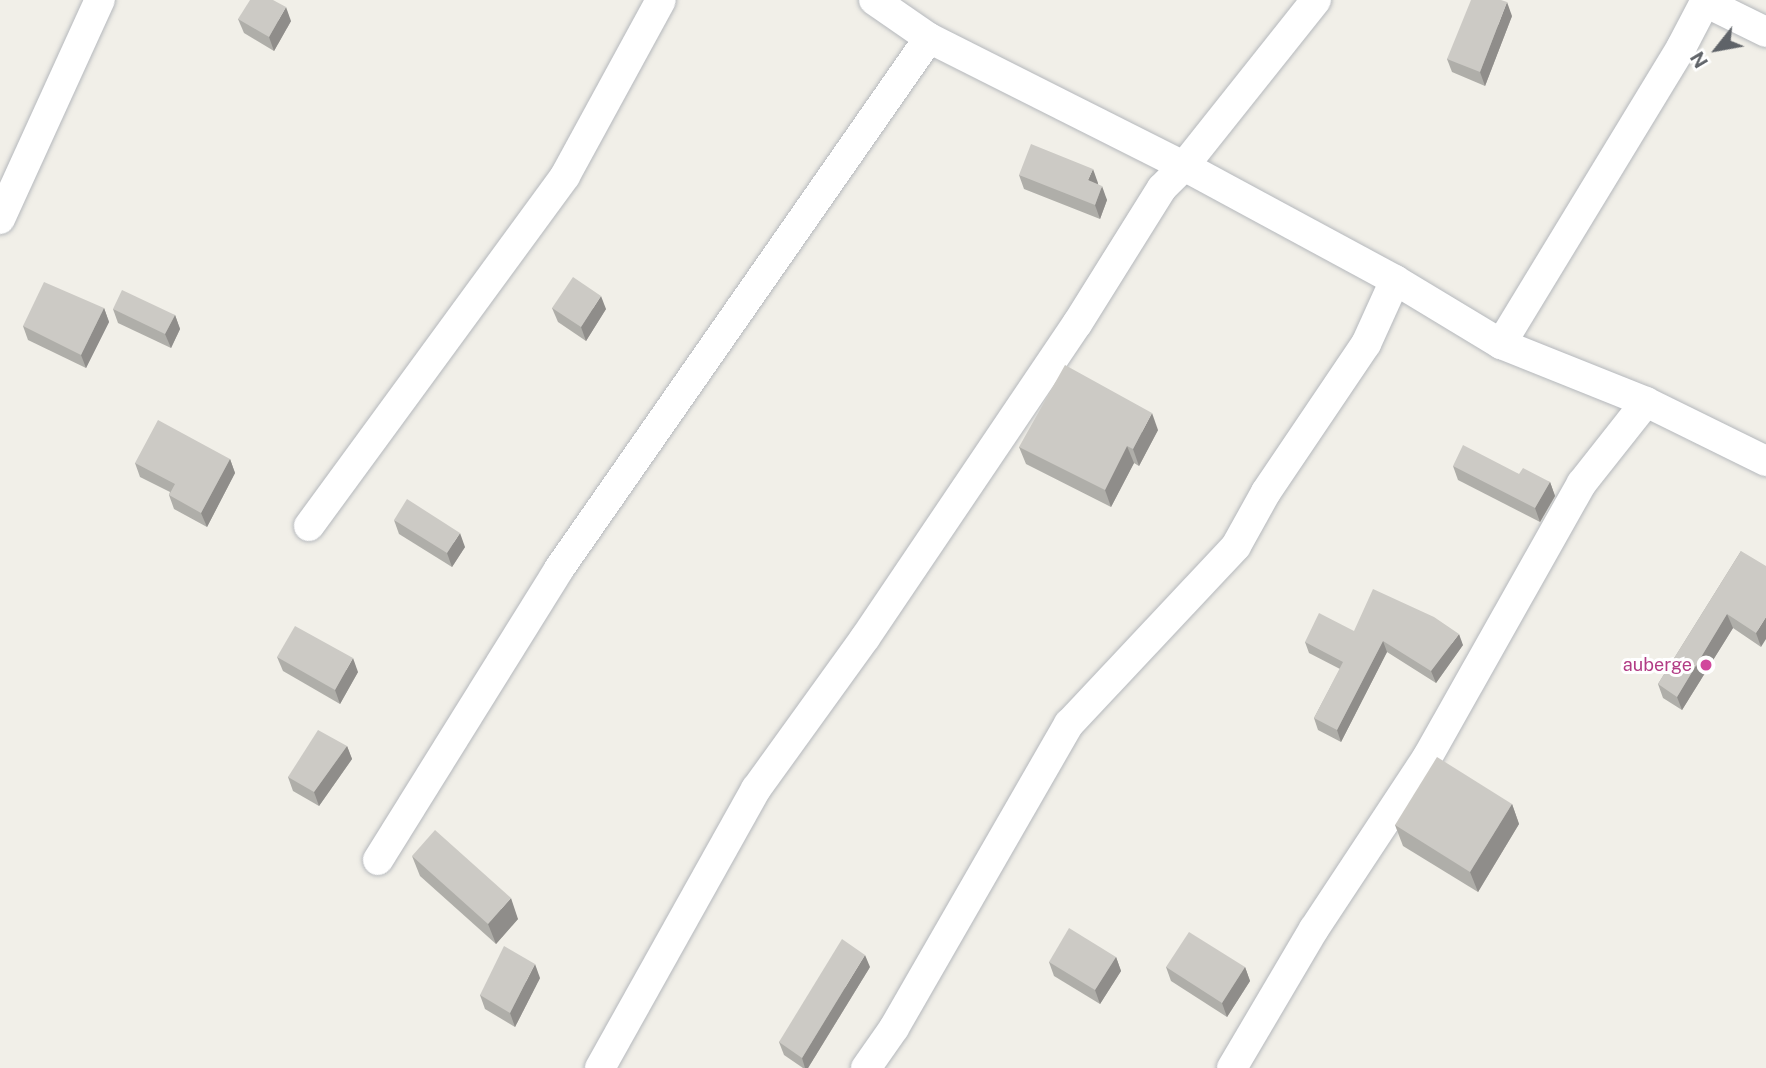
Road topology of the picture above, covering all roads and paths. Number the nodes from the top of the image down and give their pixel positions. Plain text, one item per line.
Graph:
1 (100, 0) edge
2 (661, 0) edge
3 (874, 0) edge
4 (1316, 0) edge
5 (1706, 1) edge
6 (1766, 32) edge
7 (929, 38) junction
8 (1184, 166) junction
9 (0, 219) edge
10 (1395, 280) junction
11 (1501, 344) junction
12 (1646, 402) junction
13 (1766, 461) edge
14 (309, 526) dead end
15 (377, 860) dead end
16 (600, 1068) edge
17 (866, 1068) edge
18 (1232, 1068) edge

1 - 9 street
2 - 14 street
3 - 7 street
4 - 8 street
5 - 6 street
5 - 11 street
7 - 8 street
7 - 15 street
8 - 10 street
8 - 16 street
10 - 11 street
10 - 17 street
11 - 12 street
12 - 13 street
12 - 18 street

